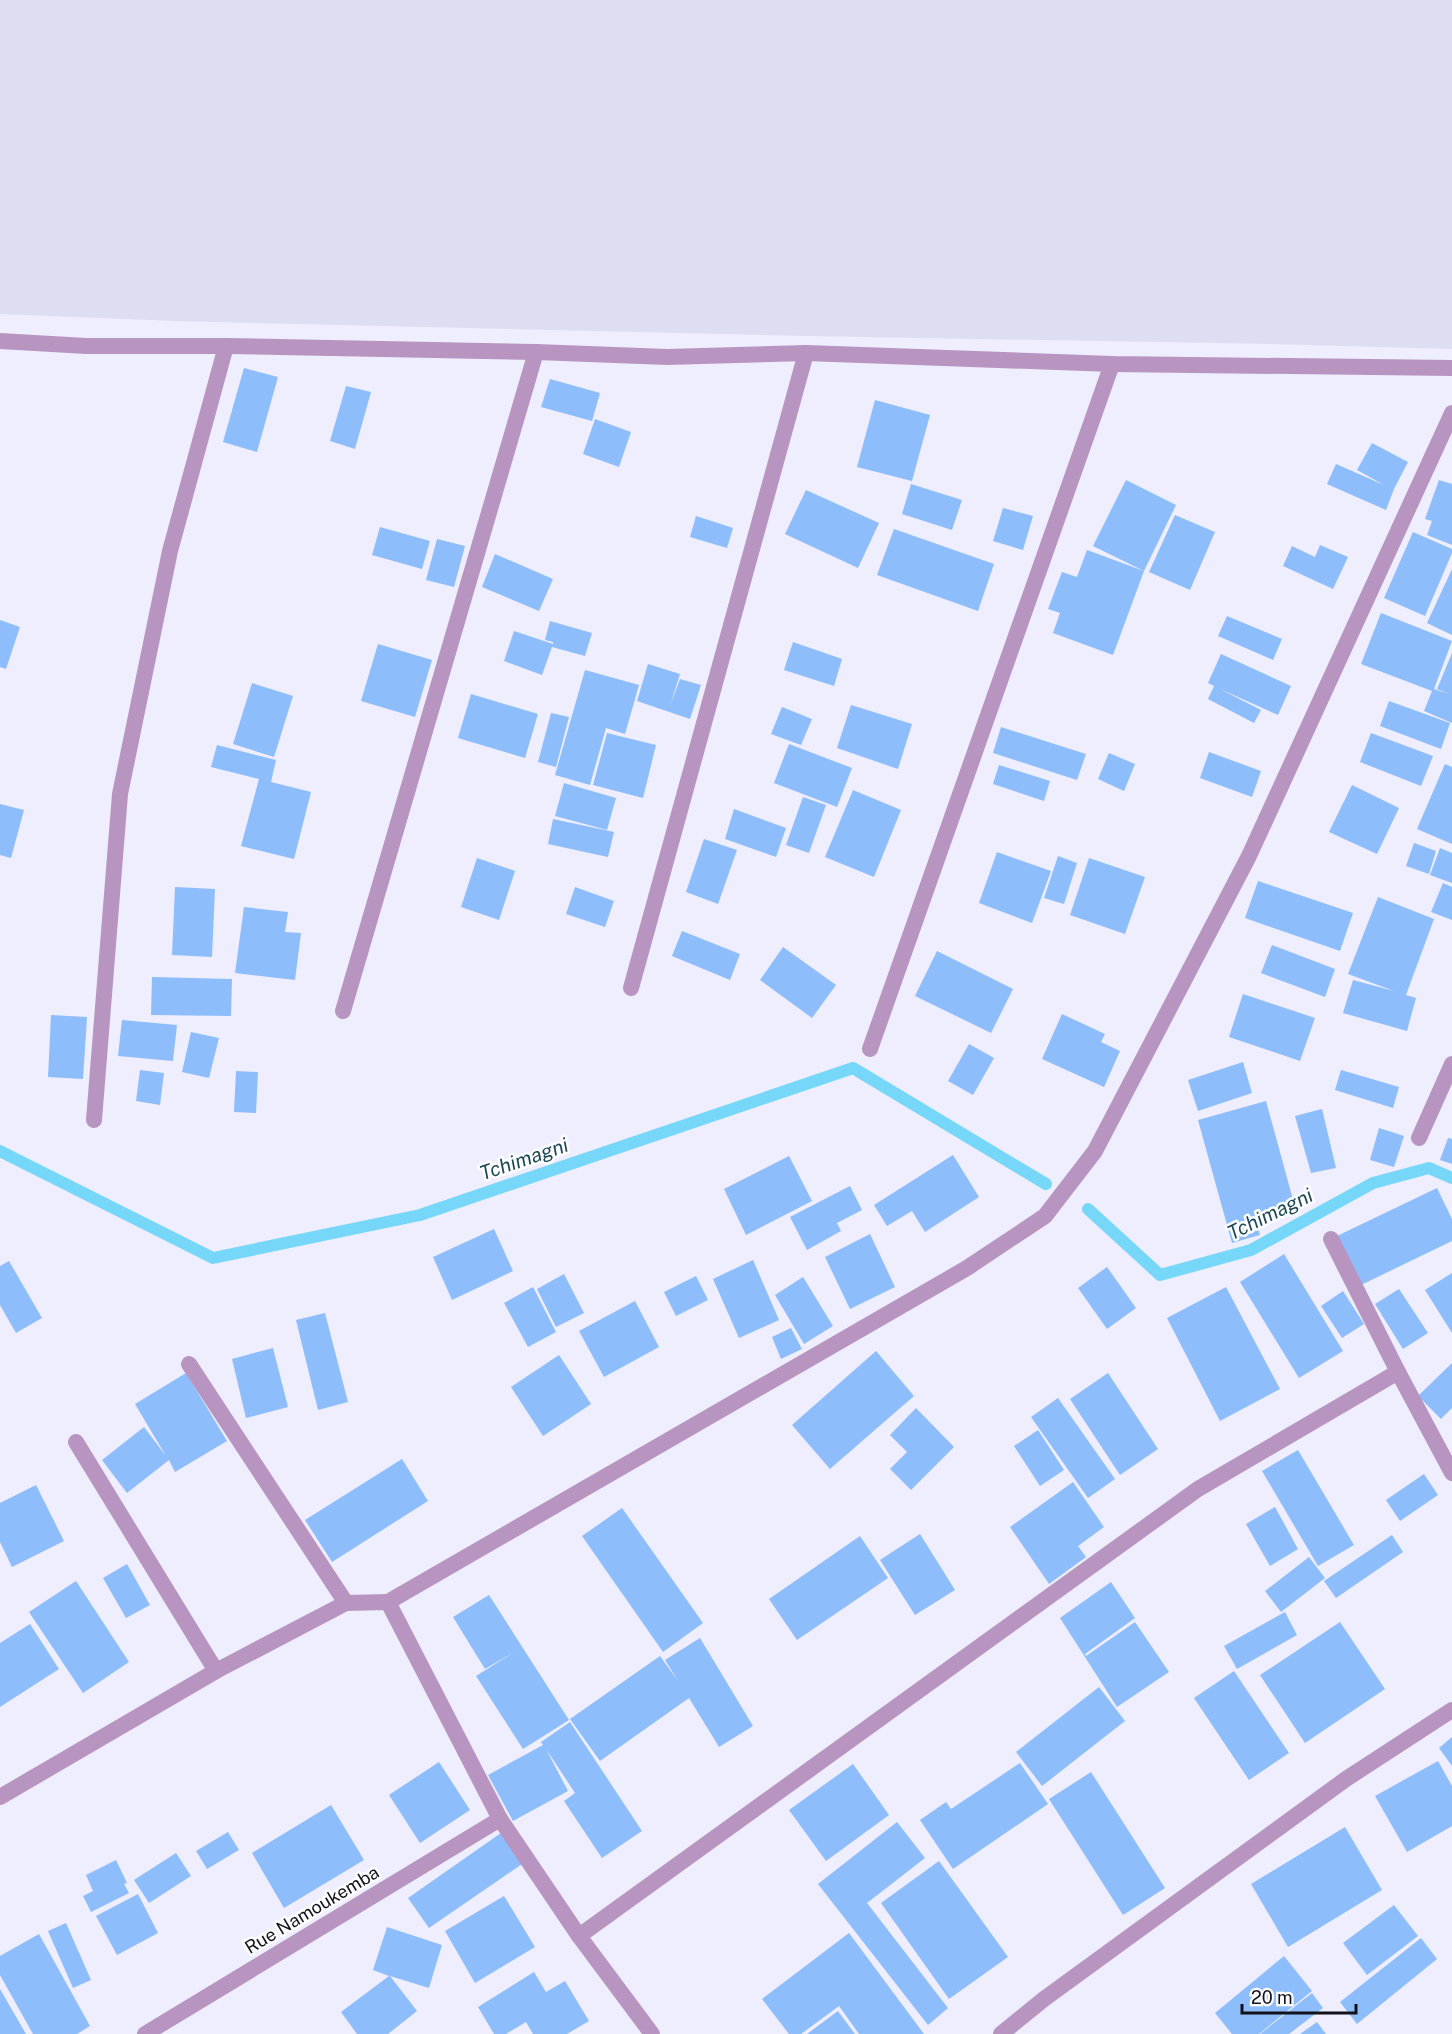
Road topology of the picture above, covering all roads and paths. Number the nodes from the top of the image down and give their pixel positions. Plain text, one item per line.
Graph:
1 (0, 341) edge
2 (226, 346) junction
3 (536, 352) junction
4 (806, 353) junction
5 (1112, 364) junction
6 (1452, 368) edge
7 (1452, 413) edge
8 (631, 988) dead end
9 (343, 1011) dead end
10 (870, 1049) dead end
11 (1452, 1064) edge
12 (94, 1120) dead end
13 (1419, 1138) dead end
14 (1331, 1239) dead end
15 (189, 1364) dead end
16 (1398, 1372) junction
17 (76, 1442) dead end
18 (1452, 1473) edge
19 (388, 1602) junction
20 (346, 1603) junction
21 (216, 1671) junction
22 (1452, 1710) edge
23 (0, 1797) edge
24 (500, 1819) junction
25 (579, 1935) junction
26 (145, 2034) edge
27 (652, 2034) edge
28 (1001, 2034) edge

1 - 2 street
2 - 3 street
2 - 12 street
3 - 4 street
3 - 9 street
4 - 5 street
4 - 8 street
5 - 6 street
5 - 10 street
7 - 19 street
11 - 13 street
14 - 16 street
15 - 20 street
16 - 18 street
16 - 25 street
17 - 21 street
19 - 20 street
19 - 24 street
20 - 21 street
21 - 23 street
22 - 28 street
24 - 25 street
24 - 26 street, Rue Namoukemba
25 - 27 street

